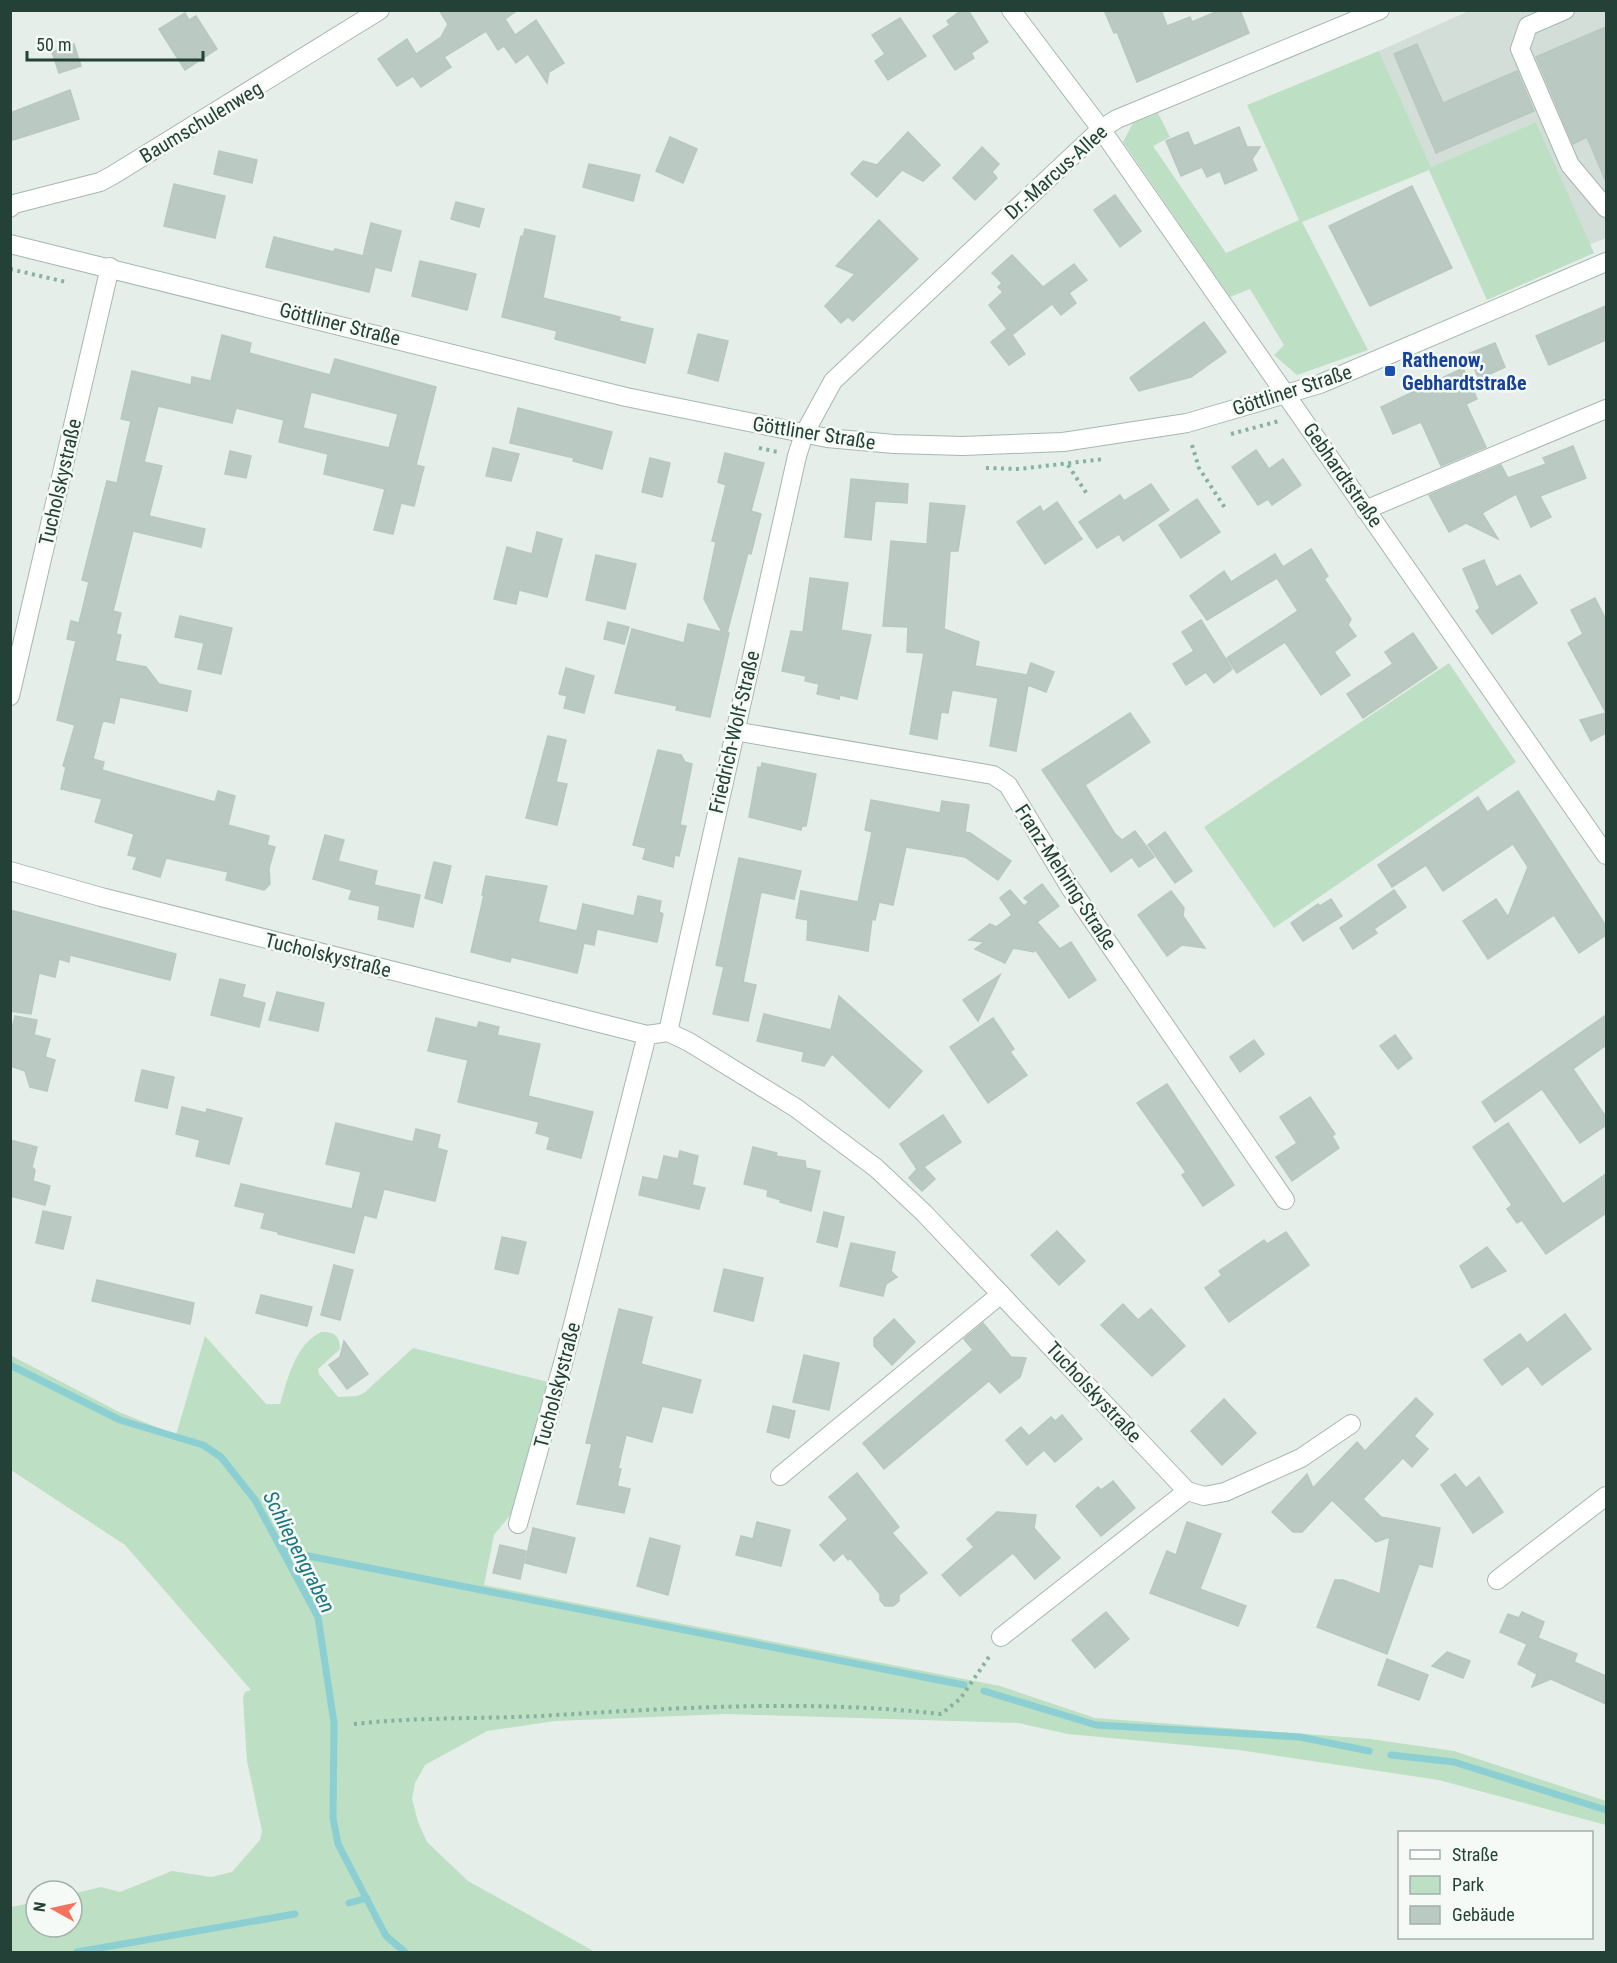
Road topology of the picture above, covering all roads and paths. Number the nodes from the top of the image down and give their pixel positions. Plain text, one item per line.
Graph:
1 (380, 10) edge
2 (1011, 10) edge
3 (1380, 10) edge
4 (1565, 10) edge
5 (1101, 129) junction
6 (10, 208) edge
7 (1606, 208) edge
8 (10, 244) edge
9 (1606, 262) edge
10 (110, 267) junction
11 (10, 269) edge
12 (104, 290) junction
13 (1286, 394) junction
14 (1606, 409) edge
15 (804, 434) junction
16 (1192, 445) dead end
17 (1068, 465) dead end
18 (1087, 494) dead end
19 (1225, 508) dead end
20 (1365, 510) junction
21 (10, 696) edge
22 (734, 731) junction
23 (1606, 855) edge
24 (10, 871) edge
25 (668, 1032) junction
26 (647, 1035) junction
27 (1285, 1200) dead end
28 (1001, 1294) junction
29 (1351, 1424) dead end
30 (780, 1476) dead end
31 (1187, 1491) junction
32 (1606, 1496) edge
33 (518, 1524) dead end
34 (1497, 1580) dead end
35 (1001, 1637) joint
36 (354, 1724) dead end

1 - 6 street, Baumschulenweg
2 - 5 street, Gebhardtstraße
3 - 5 street, Dr.-Marcus-Allee
4 - 7 street
5 - 13 street, Gebhardtstraße
5 - 15 street, Dr.-Marcus-Allee
8 - 10 street, Göttliner Straße
9 - 13 street, Göttliner Straße
10 - 12 street, Tucholskystraße
10 - 15 street, Göttliner Straße
11 - 12 path
12 - 21 street, Tucholskystraße
13 - 15 street, Göttliner Straße
13 - 20 street, Gebhardtstraße
14 - 20 street
15 - 22 street, Friedrich-Wolf-Straße
16 - 19 path
17 - 18 path
20 - 23 street, Gebhardtstraße
22 - 25 street, Friedrich-Wolf-Straße
22 - 27 street, Franz-Mehring-Straße
24 - 26 street, Tucholskystraße
25 - 26 street, Tucholskystraße
25 - 28 street, Tucholskystraße
26 - 33 street, Tucholskystraße
28 - 30 street
28 - 31 street, Tucholskystraße
29 - 31 street
31 - 35 street
32 - 34 street
35 - 36 path

